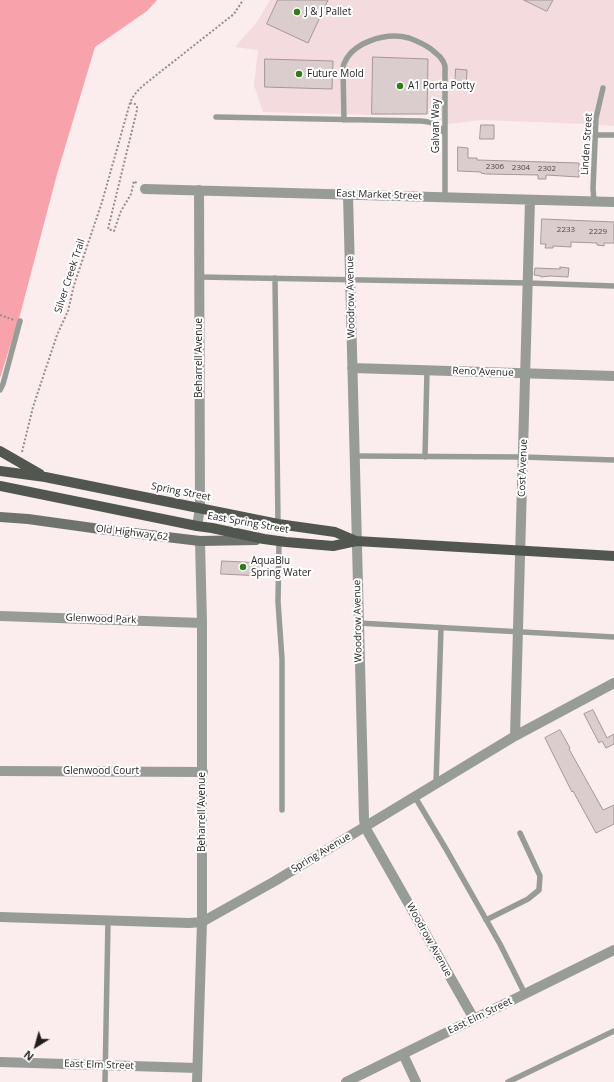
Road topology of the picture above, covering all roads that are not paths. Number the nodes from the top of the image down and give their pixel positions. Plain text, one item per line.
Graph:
1 (603, 88) dead end
2 (216, 117) dead end
3 (344, 120) junction
4 (445, 134) junction
5 (596, 135) junction
6 (614, 135) edge
7 (142, 187) road end
8 (199, 190) junction
9 (348, 194) junction
10 (445, 197) junction
11 (530, 200) junction
12 (594, 201) junction
13 (614, 202) edge
14 (199, 277) junction
15 (275, 278) junction
16 (350, 280) junction
17 (528, 283) junction
18 (614, 286) edge
19 (20, 321) road end
20 (352, 368) junction
21 (427, 370) junction
22 (525, 373) junction
23 (614, 376) edge
24 (0, 390) edge
25 (0, 451) edge
26 (354, 456) junction
27 (425, 457) junction
28 (523, 457) junction
29 (614, 460) edge
30 (0, 471) edge
31 (45, 477) junction
32 (0, 486) edge
33 (200, 508) junction
34 (0, 517) edge
35 (278, 524) junction
36 (197, 526) junction
37 (264, 539) junction
38 (200, 541) junction
39 (356, 541) junction
40 (279, 542) junction
41 (520, 551) junction
42 (614, 556) edge
43 (0, 616) edge
44 (202, 622) junction
45 (358, 624) junction
46 (441, 628) junction
47 (518, 632) junction
48 (614, 637) edge
49 (614, 683) edge
50 (515, 736) junction
51 (0, 771) edge
52 (202, 772) junction
53 (436, 784) junction
54 (415, 797) junction
55 (282, 810) dead end
56 (365, 827) junction
57 (520, 833) dead end
58 (0, 917) edge
59 (108, 920) junction
60 (486, 920) junction
61 (202, 922) junction
62 (614, 950) edge
63 (525, 994) junction
64 (474, 1019) junction
65 (614, 1031) edge
66 (403, 1054) junction
67 (0, 1062) edge
68 (105, 1065) junction
69 (197, 1068) junction
70 (105, 1082) edge
71 (197, 1082) edge
72 (346, 1082) edge
73 (416, 1082) edge
74 (508, 1082) edge

1 - 5 lane, Linden Street
2 - 3 lane
3 - 4 lane
3 - 4 lane, Galvan Way
4 - 10 lane, Galvan Way
5 - 6 lane
5 - 12 lane, Linden Street
7 - 8 street, East Market Street
8 - 9 street, East Market Street
8 - 14 street, Beharrell Avenue
9 - 10 street, East Market Street
9 - 16 street, Woodrow Avenue
10 - 11 street, East Market Street
11 - 12 street, East Market Street
11 - 17 street, Cost Avenue
12 - 13 street, East Market Street
14 - 15 lane
14 - 33 street, Beharrell Avenue
15 - 16 lane
15 - 35 lane
16 - 17 lane
16 - 20 street, Woodrow Avenue
17 - 18 lane
17 - 22 street, Cost Avenue
19 - 24 lane
20 - 21 street, Reno Avenue
20 - 26 street, Woodrow Avenue
21 - 22 street, Reno Avenue
21 - 27 lane
22 - 23 street, Reno Avenue
22 - 28 street, Cost Avenue
25 - 31 main road
26 - 27 lane
26 - 39 street, Woodrow Avenue
27 - 28 lane
28 - 29 lane
28 - 41 street, Cost Avenue
30 - 31 main road, Spring Street
31 - 33 main road, Spring Street
32 - 36 main road, East Spring Street
33 - 35 main road, Spring Street
33 - 36 street, Beharrell Avenue
34 - 38 street, Old Highway 62
35 - 39 main road, Spring Street
36 - 37 main road, East Spring Street
37 - 38 street, Old Highway 62
37 - 40 main road, East Spring Street
38 - 44 street, Beharrell Avenue
39 - 40 main road, East Spring Street
39 - 41 main road, East Spring Street
39 - 45 street, Woodrow Avenue
40 - 55 lane
41 - 42 main road, East Spring Street
41 - 47 street, Cost Avenue
43 - 44 street, Glenwood Park
44 - 52 street, Beharrell Avenue
45 - 46 lane
45 - 56 street, Woodrow Avenue
46 - 47 lane
46 - 53 lane
47 - 48 lane
47 - 50 street, Cost Avenue
49 - 50 street, Spring Avenue
50 - 53 street, Spring Avenue
51 - 52 street, Glenwood Court
52 - 61 street, Beharrell Avenue
53 - 54 street, Spring Avenue
54 - 56 street, Spring Avenue
54 - 60 lane
56 - 61 street, Spring Avenue
56 - 64 street, Woodrow Avenue
57 - 60 lane
58 - 59 street, Spring Avenue
59 - 61 street, Spring Avenue
59 - 68 lane
60 - 63 lane
61 - 69 street, Beharrell Avenue
62 - 63 street, East Elm Street
63 - 64 street, East Elm Street
64 - 66 street, East Elm Street
65 - 74 lane
66 - 72 street, East Elm Street
66 - 73 street
67 - 68 street, East Elm Street
68 - 69 street, East Elm Street
68 - 70 lane
69 - 71 street, Beharrell Avenue

